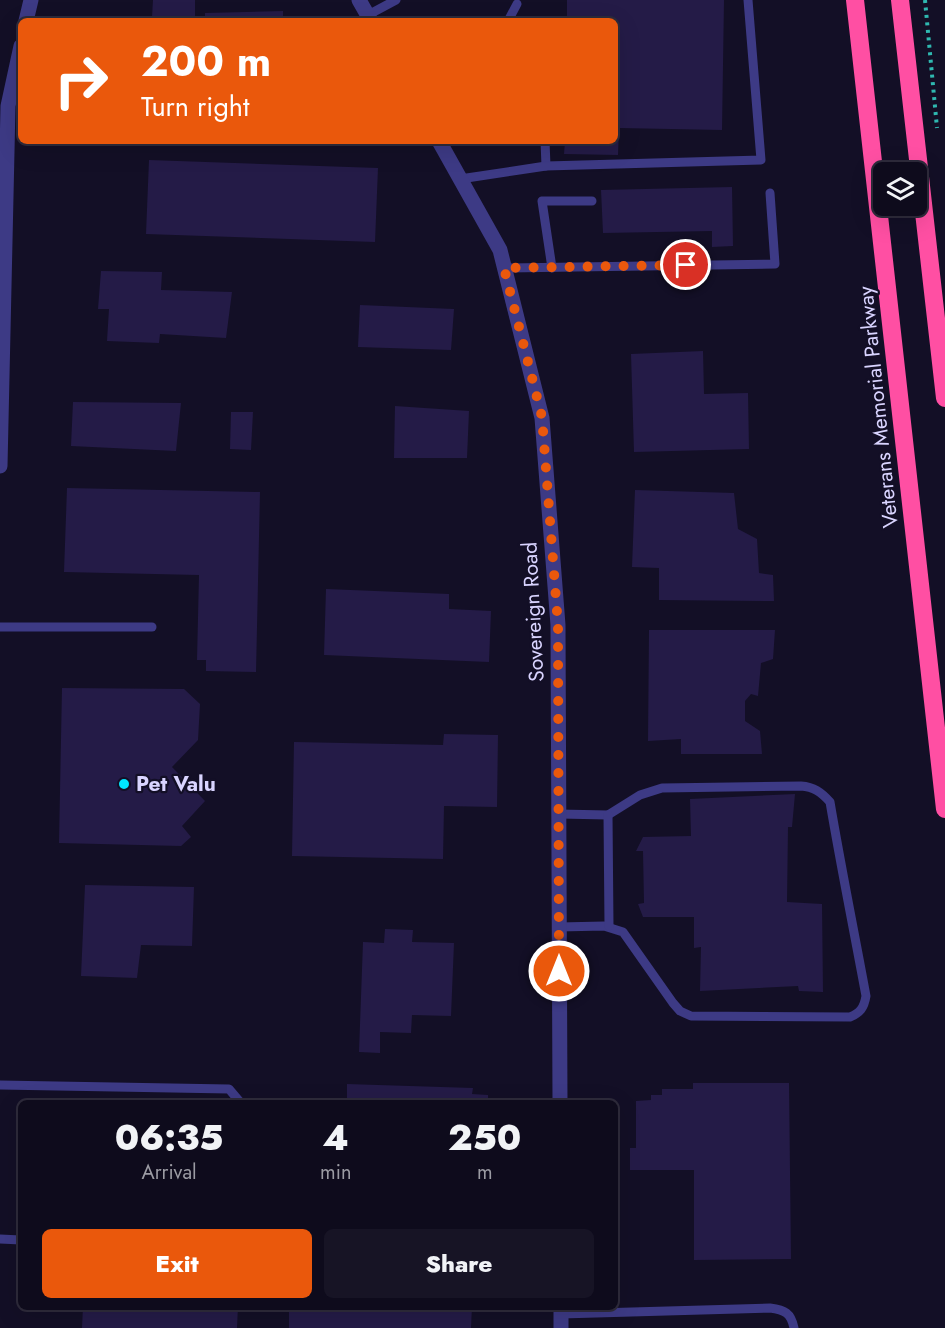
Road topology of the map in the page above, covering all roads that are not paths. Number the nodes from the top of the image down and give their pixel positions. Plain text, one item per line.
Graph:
1 (31, 0) edge
2 (359, 0) edge
3 (396, 0) edge
4 (748, 0) edge
5 (855, 0) edge
6 (900, 0) edge
7 (517, 4) dead end
8 (27, 18) edge
9 (369, 18) edge
10 (510, 18) edge
11 (18, 60) edge
12 (441, 144) edge
13 (545, 144) edge
14 (546, 166) junction
15 (460, 179) junction
16 (770, 193) dead end
17 (592, 201) dead end
18 (3, 209) edge
19 (504, 268) junction
20 (552, 268) junction
21 (1, 310) edge
22 (945, 398) edge
23 (1, 410) edge
24 (0, 466) edge
25 (0, 627) edge
26 (152, 627) dead end
27 (945, 809) edge
28 (559, 814) junction
29 (608, 815) junction
30 (609, 926) junction
31 (559, 927) junction
32 (0, 1085) edge
33 (238, 1100) edge
34 (560, 1100) edge
35 (0, 1239) edge
36 (18, 1240) edge
37 (561, 1316) edge
38 (794, 1328) edge

1 - 8 street
2 - 9 street
3 - 9 lane
4 - 14 lane
5 - 27 highway, Veterans Memorial Parkway
6 - 22 highway
7 - 10 lane
11 - 18 street
12 - 15 street, Sovereign Road
13 - 14 lane
14 - 15 lane
15 - 19 street, Sovereign Road
16 - 20 lane
17 - 20 lane
18 - 21 street
19 - 20 lane
19 - 28 street, Sovereign Road
21 - 23 street
23 - 24 street
25 - 26 lane
28 - 29 lane
28 - 31 street, Sovereign Road
29 - 30 lane
29 - 30 lane
30 - 31 lane
31 - 34 street, Sovereign Road
32 - 33 lane
35 - 36 lane
37 - 38 lane

